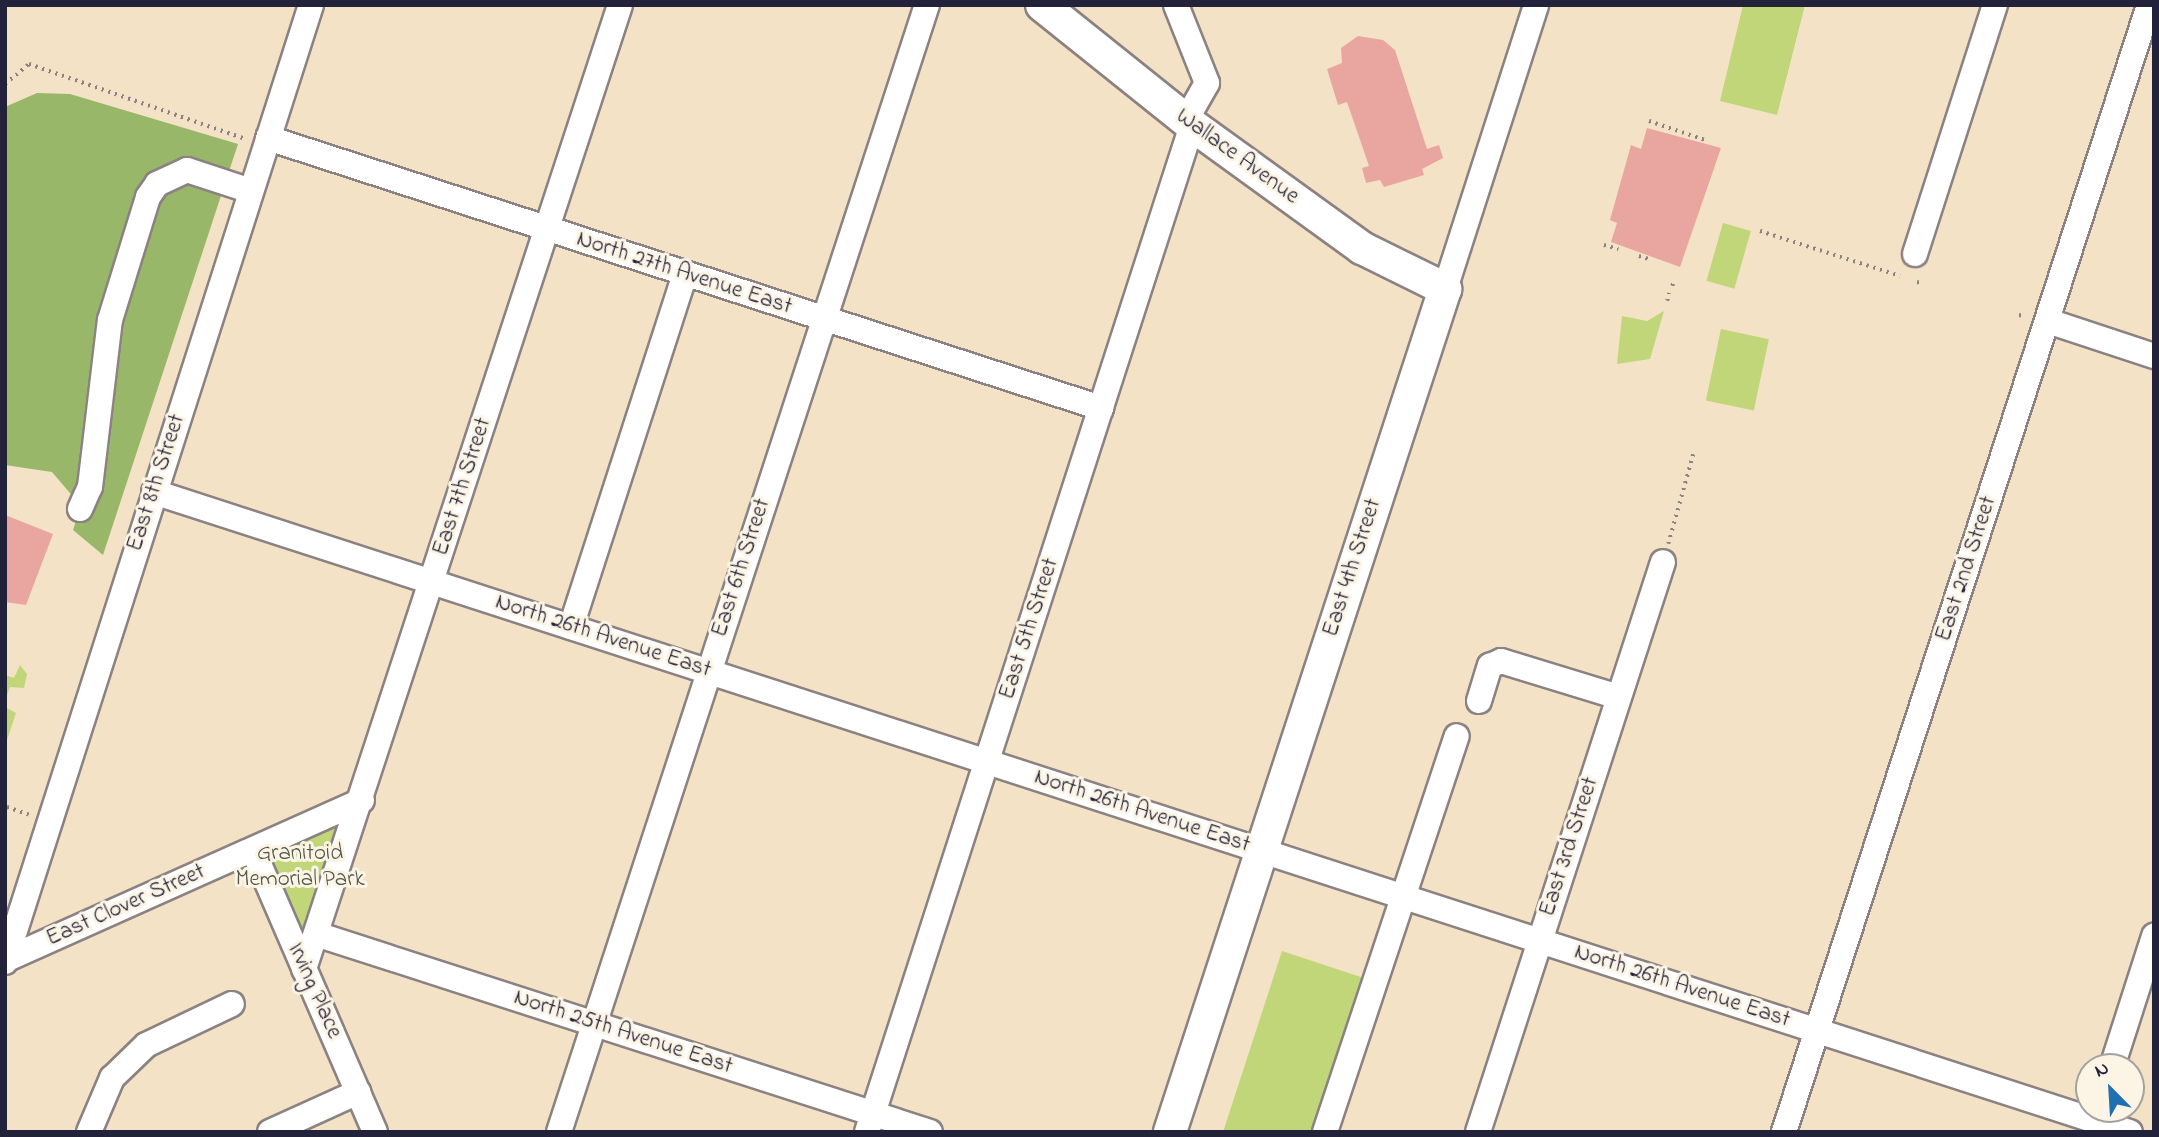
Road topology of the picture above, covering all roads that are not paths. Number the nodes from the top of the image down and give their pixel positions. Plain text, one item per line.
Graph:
1 (311, 5) edge
2 (620, 5) edge
3 (927, 5) edge
4 (1042, 5) edge
5 (1176, 5) edge
6 (1536, 5) edge
7 (1995, 5) edge
8 (2149, 5) edge
9 (1189, 123) junction
10 (267, 142) junction
11 (251, 191) junction
12 (546, 230) junction
13 (1915, 254) dead end
14 (685, 274) junction
15 (1445, 289) junction
16 (2030, 317) junction
17 (823, 318) junction
18 (2154, 356) edge
19 (1101, 408) junction
20 (154, 492) junction
21 (80, 509) dead end
22 (1663, 562) road end
23 (432, 582) junction
24 (571, 627) junction
25 (709, 672) junction
26 (1619, 697) junction
27 (1479, 701) dead end
28 (1457, 736) dead end
29 (987, 762) junction
30 (362, 800) junction
31 (253, 850) junction
32 (1260, 850) junction
33 (1402, 896) junction
34 (316, 933) junction
35 (2154, 936) edge
36 (1539, 941) junction
37 (5, 960) edge
38 (304, 969) junction
39 (232, 1004) dead end
40 (594, 1024) junction
41 (1816, 1030) junction
42 (2116, 1053) edge
43 (358, 1092) junction
44 (2075, 1114) edge
45 (870, 1122) edge
46 (2104, 1123) edge
47 (89, 1132) edge
48 (271, 1132) edge
49 (376, 1132) edge
50 (559, 1132) edge
51 (930, 1132) edge
52 (1170, 1132) edge
53 (1325, 1132) edge
54 (1478, 1132) edge
55 (1784, 1132) edge
56 (2130, 1132) edge

1 - 10 street, East 8th Street
2 - 12 street, East 7th Street
3 - 17 street, East 6th Street
4 - 9 main road, Wallace Avenue
5 - 9 street, East 5th Street
6 - 15 street, East 4th Street
7 - 13 street
8 - 16 street, East 2nd Street
9 - 15 main road, Wallace Avenue
9 - 19 street, East 5th Street
10 - 11 street, East 8th Street
10 - 12 street, North 27th Avenue East
11 - 20 street, East 8th Street
11 - 21 street
12 - 14 street, North 27th Avenue East
12 - 23 street, East 7th Street
14 - 17 street, North 27th Avenue East
14 - 24 street
15 - 32 main road, East 4th Street
16 - 18 street
16 - 41 street, East 2nd Street
17 - 19 street, North 27th Avenue East
17 - 25 street, East 6th Street
19 - 29 street, East 5th Street
20 - 23 street, North 26th Avenue East
20 - 37 street, East 8th Street
22 - 26 street, East 3rd Street
23 - 24 street, North 26th Avenue East
23 - 30 street, East 7th Street
24 - 25 street, North 26th Avenue East
25 - 29 street, North 26th Avenue East
25 - 40 street, East 6th Street
26 - 27 street
26 - 36 street, East 3rd Street
28 - 33 street
29 - 32 street, North 26th Avenue East
29 - 45 street, East 5th Street
30 - 31 street, East Clover Street
30 - 34 street, East 7th Street
31 - 37 street, East Clover Street
31 - 38 street, Irving Place
32 - 33 street, North 26th Avenue East
32 - 52 main road, East 4th Street
33 - 36 street, North 26th Avenue East
33 - 53 street
34 - 38 street, East 7th Street
34 - 40 street, North 25th Avenue East
35 - 42 street
36 - 41 street, North 26th Avenue East
36 - 54 street, East 3rd Street
38 - 43 street, Irving Place
39 - 47 street
40 - 45 street, North 25th Avenue East
40 - 50 street, East 6th Street
41 - 44 street, North 26th Avenue East
41 - 55 street, East 2nd Street
43 - 48 street
43 - 49 street, Irving Place
45 - 51 street, North 25th Avenue East
46 - 56 street, North 26th Avenue East

